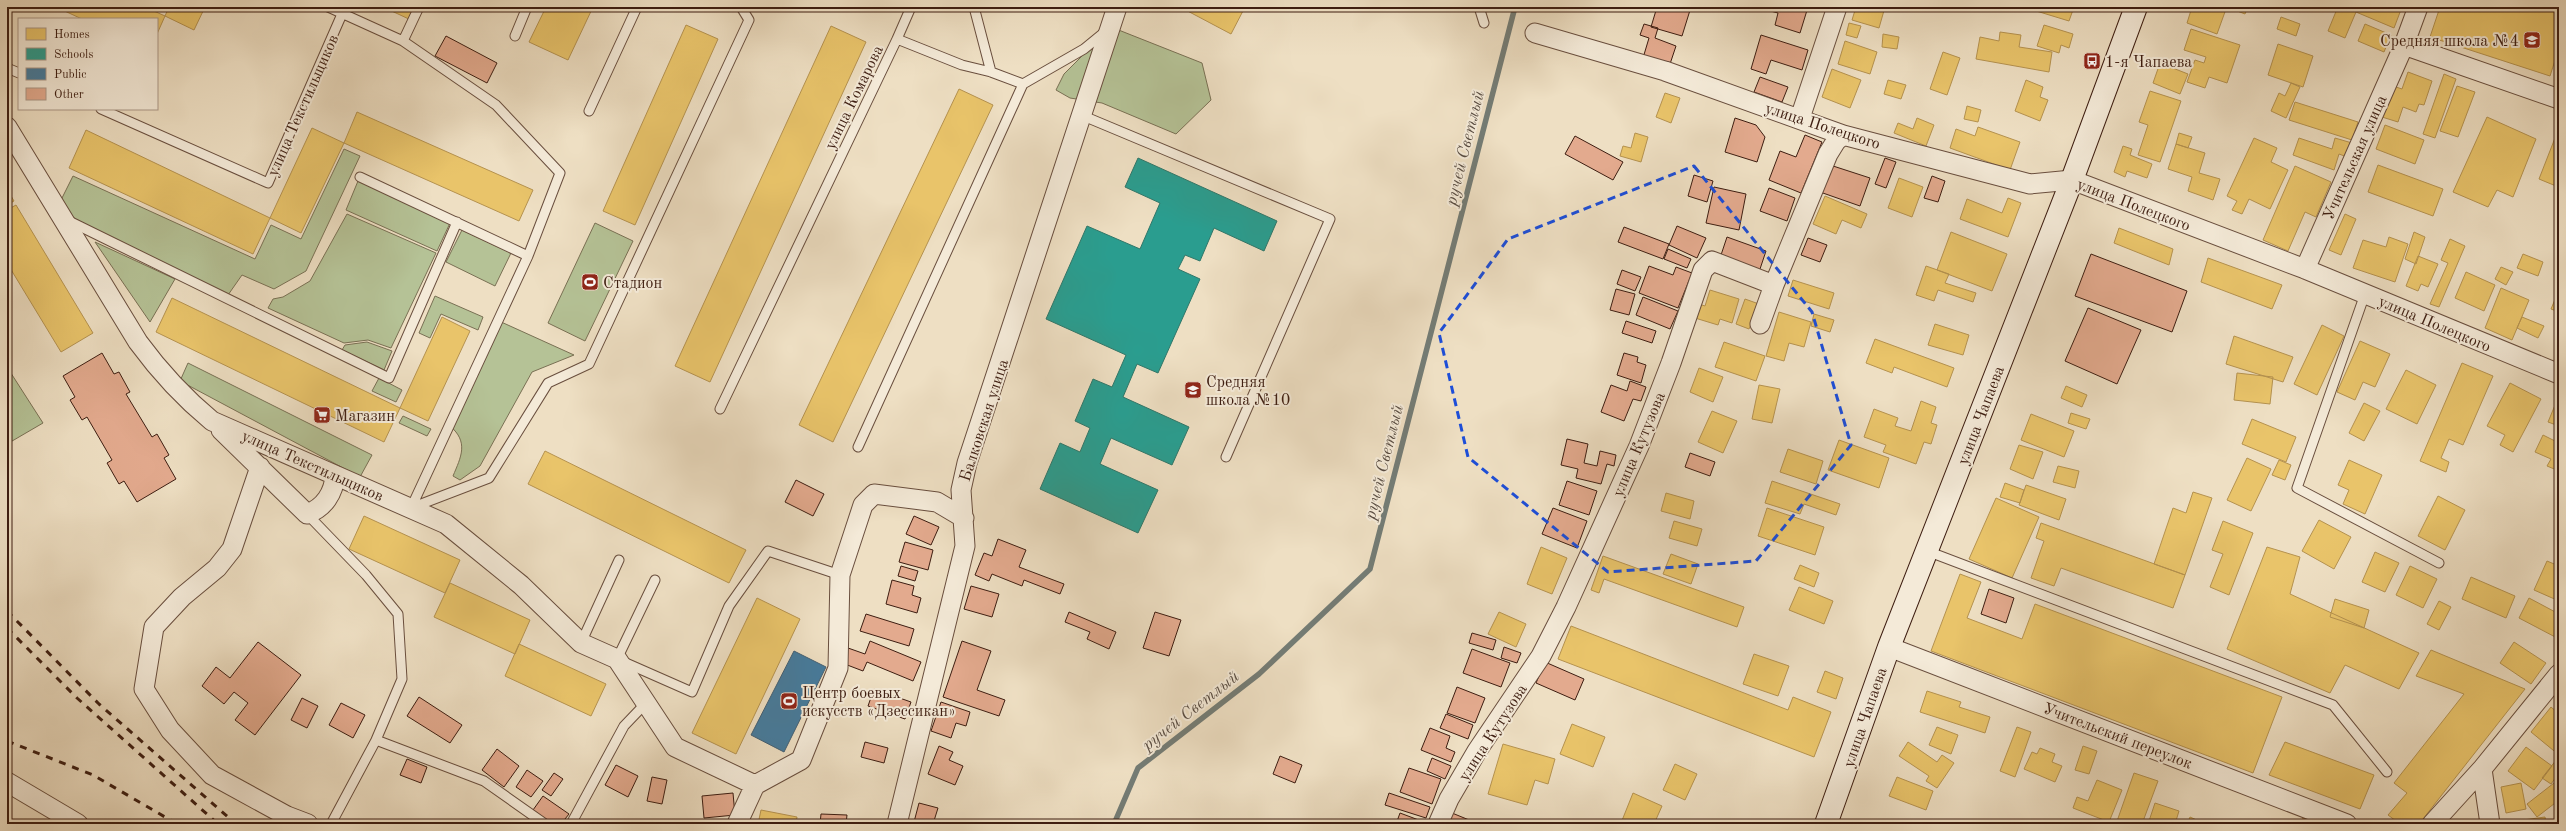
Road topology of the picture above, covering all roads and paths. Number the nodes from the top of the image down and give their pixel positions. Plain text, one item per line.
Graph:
1 (328, 7) edge
2 (420, 7) edge
3 (527, 7) edge
4 (637, 7) edge
5 (741, 7) edge
6 (911, 7) edge
7 (974, 7) edge
8 (1118, 7) edge
9 (1479, 7) edge
10 (1837, 7) edge
11 (2136, 7) edge
12 (2418, 7) edge
13 (342, 14) junction
14 (1484, 23) dead end
15 (1111, 27) junction
16 (1535, 33) dead end
17 (515, 36) dead end
18 (897, 39) junction
19 (403, 41) junction
20 (2404, 45) junction
21 (7, 68) edge
22 (991, 72) junction
23 (18, 73) edge
24 (1023, 84) junction
25 (2559, 99) edge
26 (103, 110) edge
27 (588, 111) dead end
28 (1080, 115) junction
29 (1800, 118) junction
30 (7, 127) edge
31 (1843, 135) junction
32 (360, 177) dead end
33 (2072, 180) junction
34 (61, 217) junction
35 (457, 222) junction
36 (528, 256) junction
37 (2305, 269) junction
38 (1774, 285) junction
39 (2365, 294) junction
40 (1760, 324) dead end
41 (2559, 374) edge
42 (720, 409) dead end
43 (212, 421) junction
44 (858, 447) dead end
45 (1226, 457) dead end
46 (260, 467) junction
47 (335, 475) junction
48 (410, 508) junction
49 (306, 514) junction
50 (964, 518) junction
51 (1926, 551) junction
52 (619, 560) dead end
53 (2439, 562) dead end
54 (840, 575) junction
55 (655, 580) dead end
56 (581, 643) junction
57 (1889, 647) junction
58 (617, 659) junction
59 (2559, 674) edge
60 (646, 703) junction
61 (376, 740) junction
62 (2482, 769) junction
63 (2387, 772) dead end
64 (7, 782) edge
65 (755, 785) junction
66 (78, 824) edge
67 (308, 824) edge
68 (331, 824) edge
69 (545, 824) edge
70 (571, 824) edge
71 (737, 824) edge
72 (897, 824) edge
73 (1438, 824) edge
74 (1826, 824) edge
75 (2347, 824) edge
76 (2432, 824) edge
77 (2490, 824) edge

1 - 13 lane, улица Текстильщиков
2 - 19 lane
3 - 17 lane
4 - 27 lane
5 - 48 lane
6 - 18 lane
7 - 22 lane
8 - 15 street, Балковская улица
9 - 14 lane
10 - 29 street
11 - 33 street, улица Чапаева
12 - 20 street, Учительская улица
13 - 19 lane, улица Текстильщиков
13 - 26 lane, улица Текстильщиков
15 - 24 lane
15 - 28 street, Балковская улица
16 - 29 street, улица Полецкого
18 - 22 lane, улица Комарова
18 - 42 lane, улица Комарова
19 - 36 lane, улица Текстильщиков
20 - 25 street
20 - 37 street, Учительская улица
21 - 23 lane
22 - 24 lane, улица Комарова
24 - 44 lane
28 - 45 lane
28 - 50 street, Балковская улица
29 - 31 street, улица Полецкого
30 - 34 street, улица Текстильщиков
31 - 33 street, улица Полецкого
31 - 38 street
32 - 35 lane
33 - 37 street, улица Полецкого
33 - 51 street, улица Чапаева
34 - 35 lane
34 - 43 street, улица Текстильщиков
35 - 36 lane
36 - 48 lane
37 - 39 street, улица Полецкого
38 - 40 street
38 - 73 street, улица Кутузова
39 - 41 street, улица Полецкого
39 - 53 lane
43 - 46 street
43 - 47 street, улица Текстильщиков
46 - 49 street
46 - 67 street
47 - 48 street, улица Текстильщиков
47 - 49 street
48 - 56 street, улица Текстильщиков
49 - 61 lane
50 - 54 street
50 - 72 street, Балковская улица
51 - 57 street, улица Чапаева
51 - 63 lane
52 - 56 lane
54 - 58 lane, улица Текстильщиков
54 - 65 street
55 - 58 lane
56 - 58 street, улица Текстильщиков
57 - 74 street, улица Чапаева
57 - 75 street, Учительский переулок
58 - 60 street
59 - 62 street
60 - 65 street
60 - 70 lane
61 - 68 lane
61 - 69 lane
62 - 76 street
62 - 77 street
64 - 66 street
65 - 71 street

